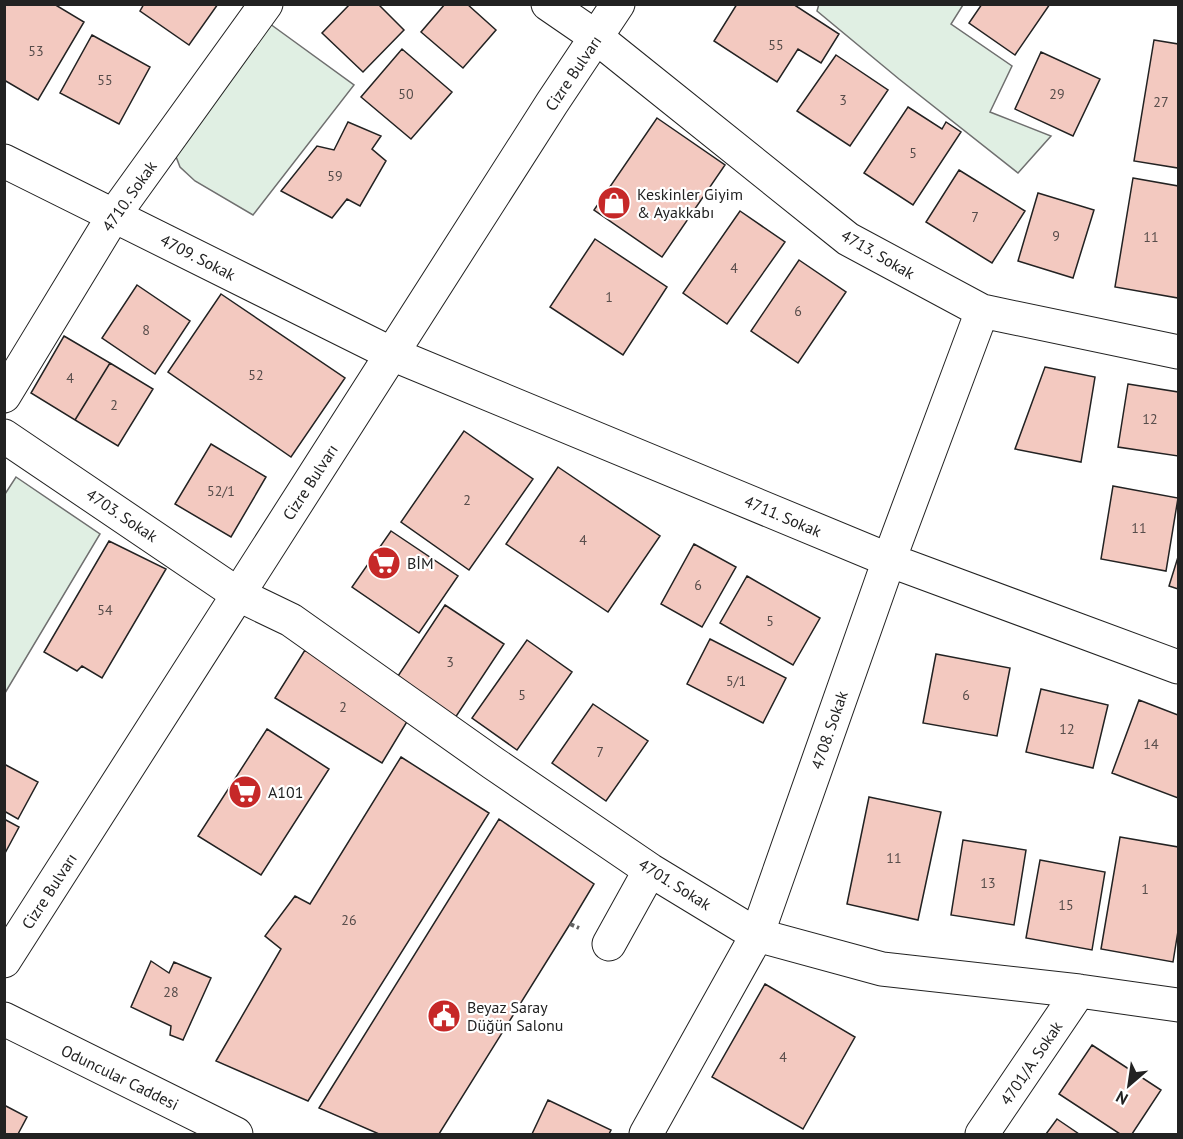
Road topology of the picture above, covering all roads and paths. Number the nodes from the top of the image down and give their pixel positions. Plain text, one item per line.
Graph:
1 (266, 4) edge
2 (548, 4) edge
3 (618, 4) edge
4 (596, 37) junction
5 (4, 161) edge
6 (114, 215) junction
7 (982, 312) junction
8 (1179, 351) edge
9 (392, 354) junction
10 (4, 396) edge
11 (6, 441) edge
12 (889, 560) junction
13 (238, 595) junction
14 (1179, 667) edge
15 (650, 870) junction
16 (758, 935) junction
17 (609, 944) dead end
18 (4, 961) edge
19 (1079, 991) junction
20 (1179, 1005) edge
21 (4, 1019) edge
22 (234, 1134) edge
23 (646, 1134) edge
24 (982, 1134) edge

1 - 6 street, 4710. Sokak
2 - 4 street, 4713. Sokak
3 - 4 street, Cizre Bulvarı
4 - 7 street, 4713. Sokak
4 - 9 street, Cizre Bulvarı
5 - 6 street, 4709. Sokak
6 - 9 street, 4709. Sokak
6 - 10 street, 4710. Sokak
7 - 8 street, 4713. Sokak
7 - 12 street, 4708. Sokak
9 - 12 street, 4711. Sokak
9 - 13 street, Cizre Bulvarı
11 - 13 street, 4703. Sokak
12 - 14 street, 4711. Sokak
12 - 16 street, 4708. Sokak
13 - 15 street, 4701. Sokak
13 - 18 street, Cizre Bulvarı
15 - 16 street, 4701. Sokak
15 - 17 street
16 - 19 street, 4701. Sokak
16 - 23 street, 4708. Sokak
19 - 20 street, 4701. Sokak
19 - 24 street, 4701/A. Sokak
21 - 22 street, Oduncular Caddesi

